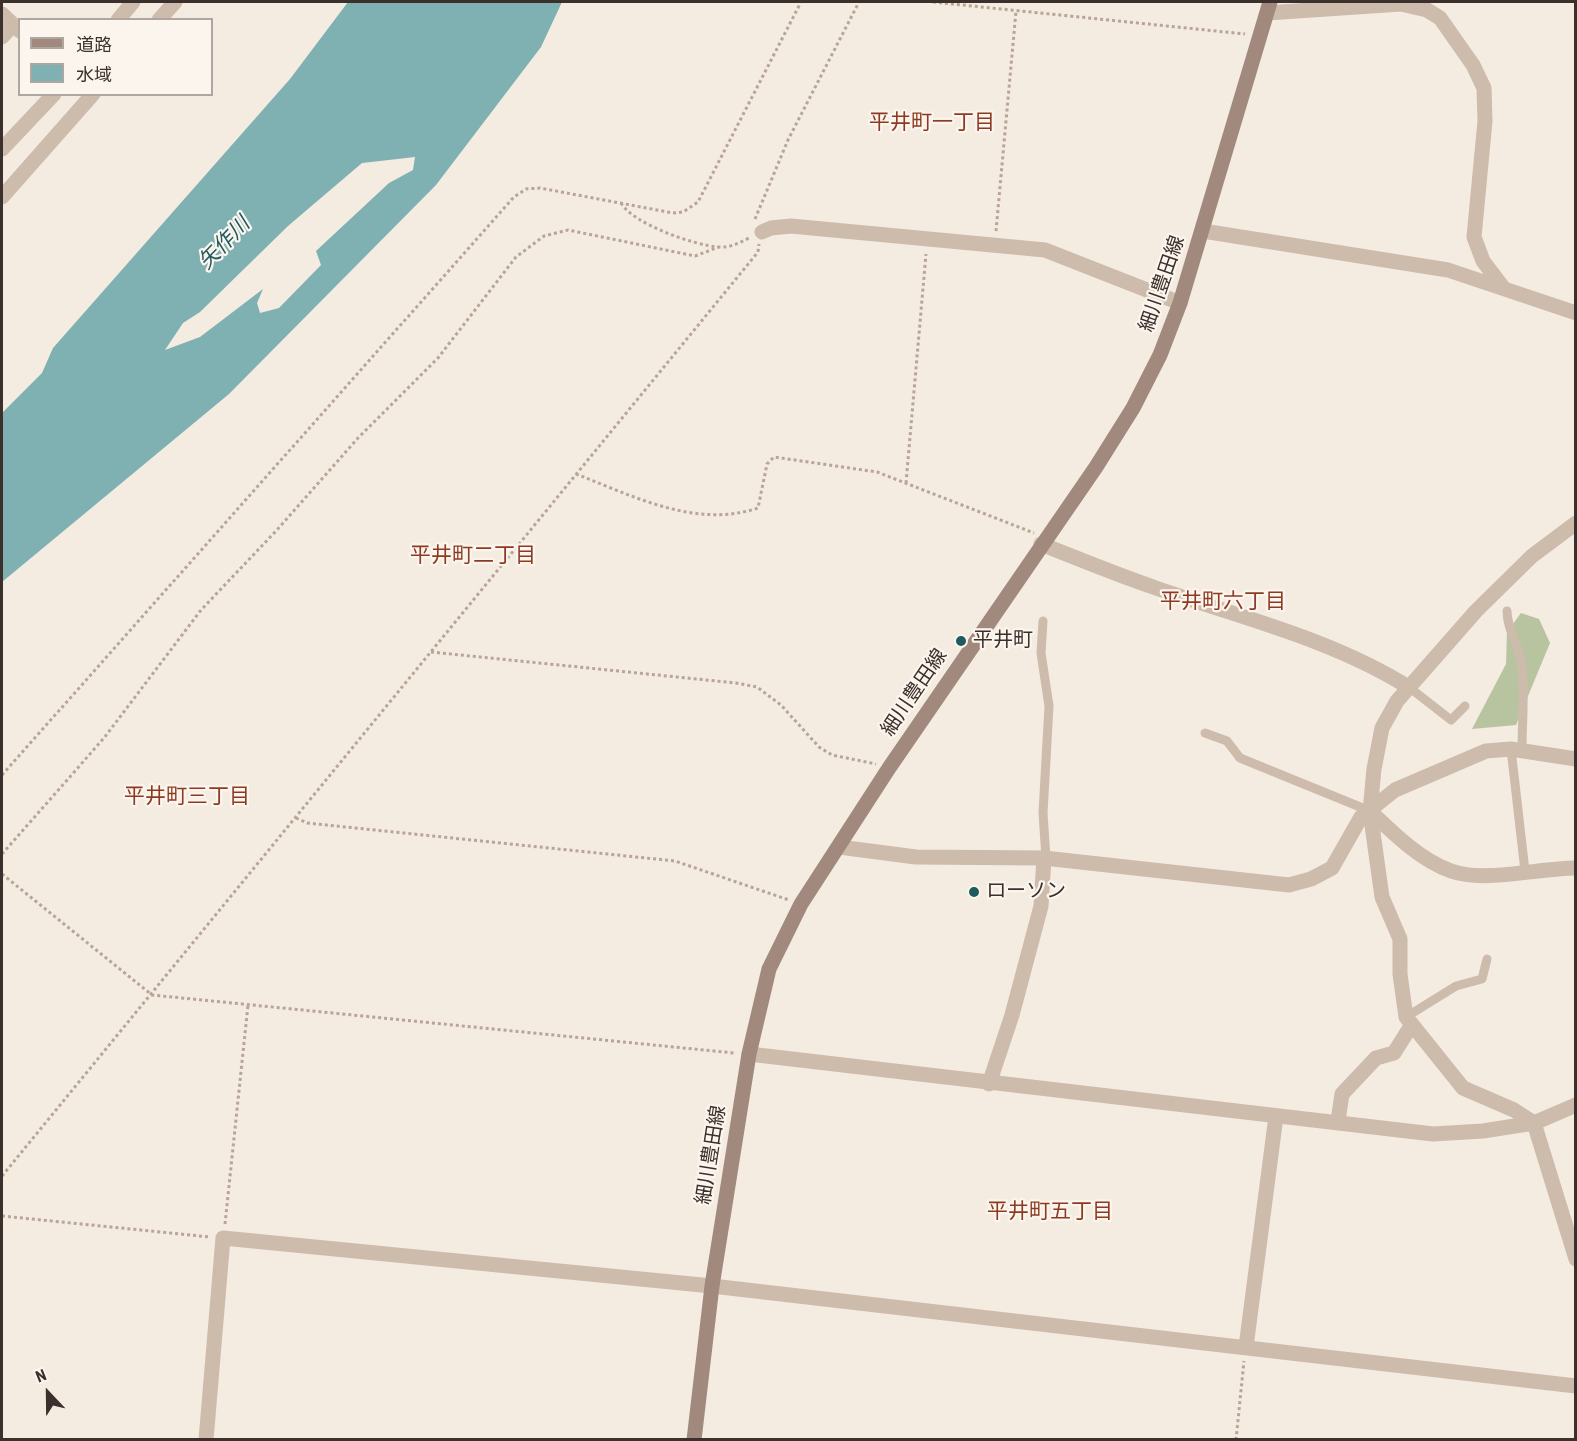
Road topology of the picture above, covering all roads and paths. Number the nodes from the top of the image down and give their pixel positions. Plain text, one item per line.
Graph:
1 (133, 2) edge
2 (175, 2) edge
3 (801, 2) edge
4 (859, 2) edge
5 (933, 2) edge
6 (1269, 7) edge
7 (1016, 11) junction
8 (2, 14) edge
9 (120, 18) edge
10 (161, 18) edge
11 (16, 28) edge
12 (1260, 36) junction
13 (2, 38) edge
14 (52, 96) edge
15 (91, 96) edge
16 (2, 149) edge
17 (2, 197) edge
18 (621, 203) junction
19 (1203, 231) junction
20 (762, 232) junction
21 (927, 240) junction
22 (995, 245) junction
23 (719, 247) junction
24 (1502, 286) junction
25 (1180, 303) junction
26 (1575, 312) edge
27 (576, 474) junction
28 (906, 483) junction
29 (1575, 523) edge
30 (1044, 541) junction
31 (1507, 611) dead end
32 (1043, 621) dead end
33 (431, 652) junction
34 (1410, 688) junction
35 (1465, 706) dead end
36 (1205, 733) dead end
37 (1517, 750) junction
38 (1575, 759) edge
39 (889, 768) junction
40 (2, 775) edge
41 (1370, 811) junction
42 (296, 818) junction
43 (839, 848) junction
44 (2, 854) edge
45 (1045, 858) junction
46 (1575, 868) edge
47 (1525, 871) junction
48 (2, 874) edge
49 (801, 904) junction
50 (1487, 959) dead end
51 (152, 995) junction
52 (248, 1005) junction
53 (1408, 1022) junction
54 (749, 1054) junction
55 (989, 1084) junction
56 (1575, 1105) edge
57 (1276, 1116) junction
58 (1338, 1121) junction
59 (1534, 1123) junction
60 (2, 1176) edge
61 (2, 1216) edge
62 (223, 1238) junction
63 (1575, 1259) edge
64 (712, 1286) junction
65 (1246, 1347) junction
66 (1575, 1386) edge
67 (206, 1440) edge
68 (694, 1440) edge
69 (1236, 1440) edge

1 - 9 street
2 - 10 street
3 - 18 path
4 - 20 path
5 - 7 path
6 - 12 main road, 細川豊田線
6 - 24 street
7 - 12 path
7 - 22 path
8 - 11 street
11 - 13 street
12 - 19 main road, 細川豊田線
14 - 16 street
15 - 17 street
18 - 23 path
18 - 40 path
19 - 24 street
19 - 25 main road, 細川豊田線
20 - 21 street
20 - 23 path
20 - 27 path
21 - 22 street
21 - 28 path
22 - 25 street
23 - 44 path
24 - 26 street
25 - 30 main road, 細川豊田線
27 - 28 path
27 - 33 path
28 - 30 path
29 - 34 street
30 - 34 street
30 - 39 main road, 細川豊田線
31 - 37 lane
32 - 45 lane
33 - 39 path
33 - 42 path
34 - 35 lane
34 - 41 street
36 - 41 lane
37 - 38 street
37 - 41 street
37 - 47 lane
39 - 43 main road, 細川豊田線
41 - 45 street
41 - 47 street
41 - 53 street
42 - 49 path
42 - 51 path
43 - 45 street
43 - 49 main road, 細川豊田線
45 - 55 street
46 - 47 street
48 - 51 path
49 - 54 main road, 細川豊田線
50 - 53 lane
51 - 52 path
51 - 60 path
52 - 54 path
52 - 62 path
53 - 58 street
53 - 59 street
54 - 55 street
54 - 64 main road, 細川豊田線
55 - 57 street
56 - 59 street
57 - 58 street
57 - 65 street
58 - 59 street
59 - 63 street
61 - 62 path
62 - 64 street
62 - 67 street
64 - 65 street
64 - 68 main road, 細川豊田線
65 - 66 street
65 - 69 path

